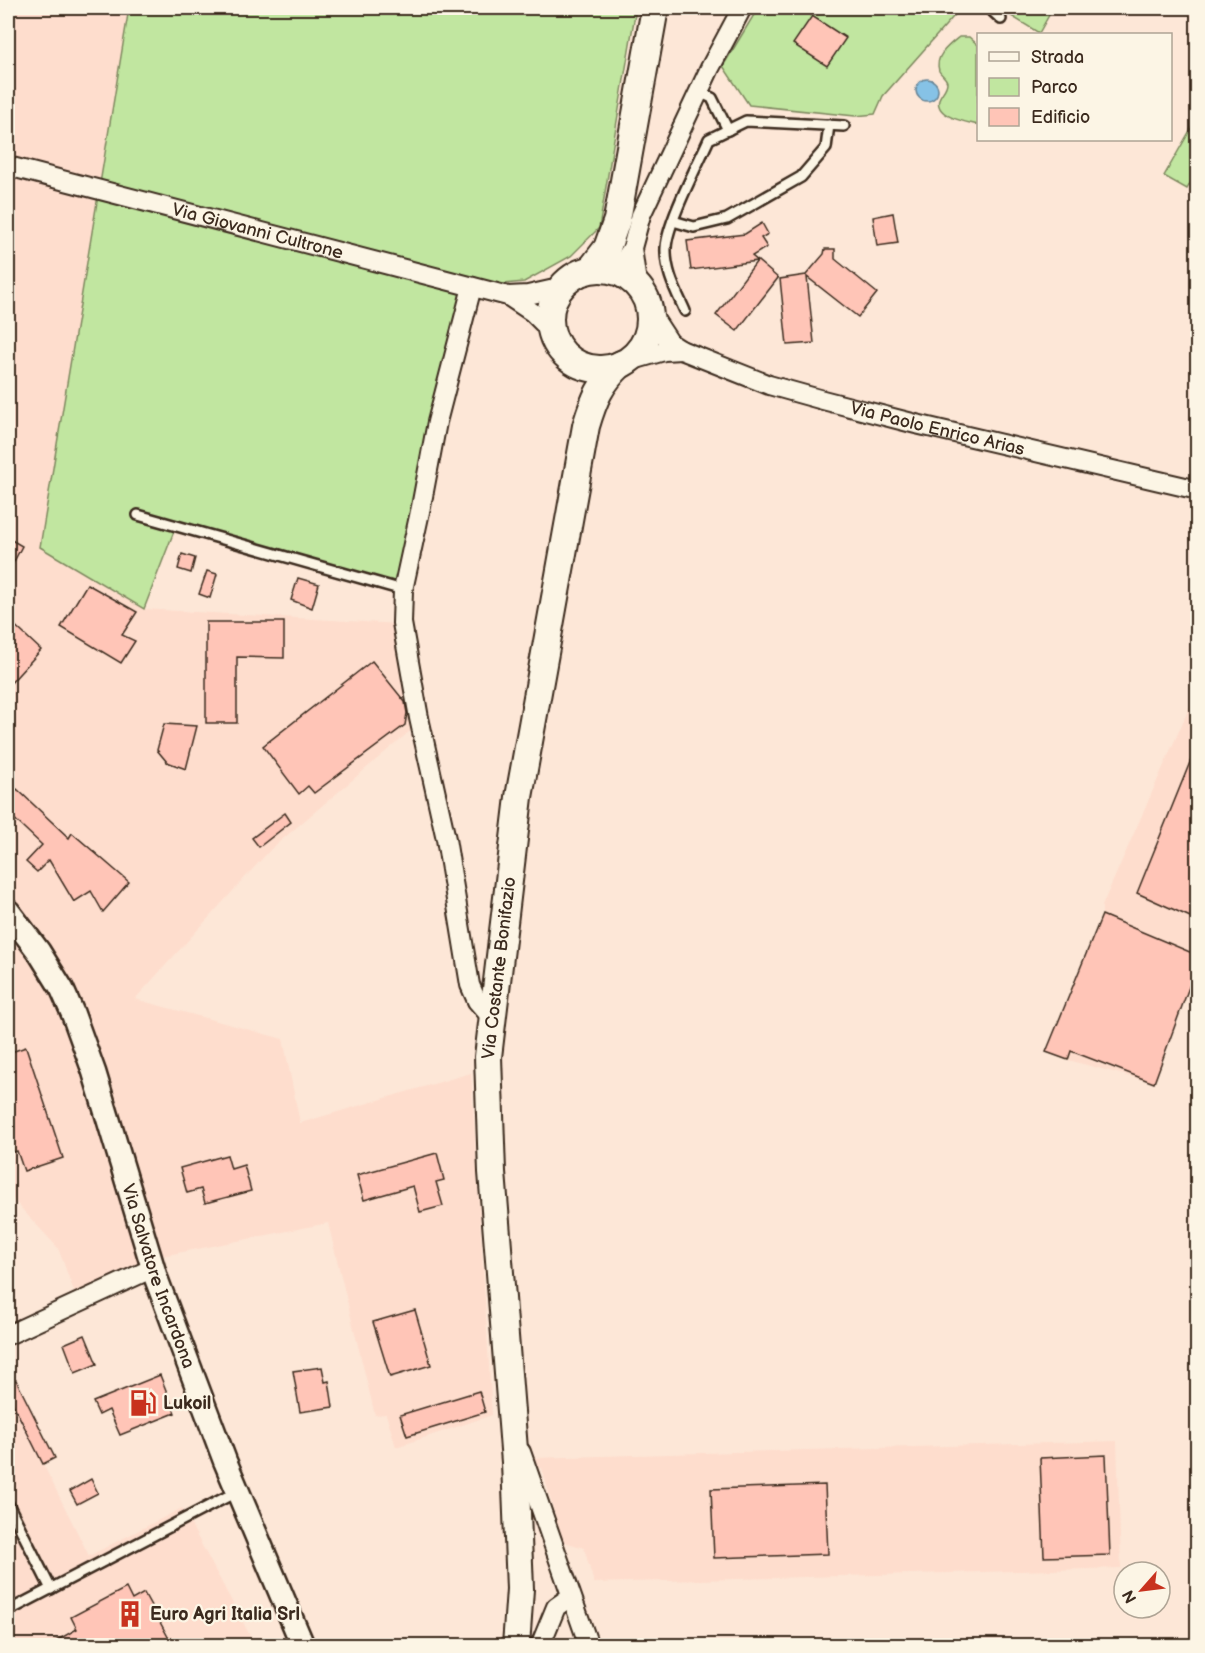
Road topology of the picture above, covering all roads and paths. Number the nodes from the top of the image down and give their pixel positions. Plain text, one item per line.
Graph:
1 (655, 8) edge
2 (742, 8) edge
3 (989, 8) edge
4 (1001, 19) dead end
5 (699, 92) junction
6 (829, 125) junction
7 (844, 126) dead end
8 (728, 130) junction
9 (8, 165) edge
10 (617, 220) junction
11 (673, 220) junction
12 (615, 261) junction
13 (472, 287) junction
14 (559, 288) junction
15 (508, 296) junction
16 (644, 298) junction
17 (684, 311) dead end
18 (550, 330) junction
19 (681, 350) junction
20 (569, 359) junction
21 (624, 363) junction
22 (586, 426) junction
23 (1197, 490) edge
24 (138, 515) dead end
25 (403, 590) junction
26 (8, 911) edge
27 (492, 1018) junction
28 (153, 1268) junction
29 (8, 1335) edge
30 (513, 1429) junction
31 (238, 1491) junction
32 (8, 1504) edge
33 (518, 1518) junction
34 (51, 1588) junction
35 (570, 1597) junction
36 (8, 1611) edge
37 (303, 1646) edge
38 (502, 1646) edge
39 (516, 1646) edge
40 (540, 1646) edge
41 (589, 1646) edge

1 - 10 main road
2 - 5 street
3 - 4 lane
5 - 8 lane
5 - 12 street
6 - 7 lane
6 - 8 lane
6 - 11 lane
8 - 11 lane
9 - 13 street, Via Giovanni Cultrone
10 - 12 main road
10 - 12 main road
11 - 17 lane
12 - 14 main road
12 - 16 main road
13 - 15 street, Via Giovanni Cultrone
13 - 25 street
14 - 15 street
14 - 18 main road
15 - 18 street
16 - 19 street
16 - 21 main road
18 - 20 main road
19 - 21 street
19 - 23 street, Via Paolo Enrico Arias
20 - 21 main road
20 - 22 main road
21 - 22 main road
22 - 27 main road, Via Costante Bonifazio
24 - 25 lane
25 - 27 street
26 - 28 street, Via Salvatore Incardona
27 - 30 main road, Via Costante Bonifazio
28 - 29 street
28 - 31 street, Via Salvatore Incardona
30 - 33 main road, Via Costante Bonifazio
30 - 35 street
31 - 34 lane
31 - 37 street, Via Salvatore Incardona
32 - 34 lane
33 - 38 main road
33 - 39 main road
34 - 36 lane
35 - 40 street
35 - 41 street

